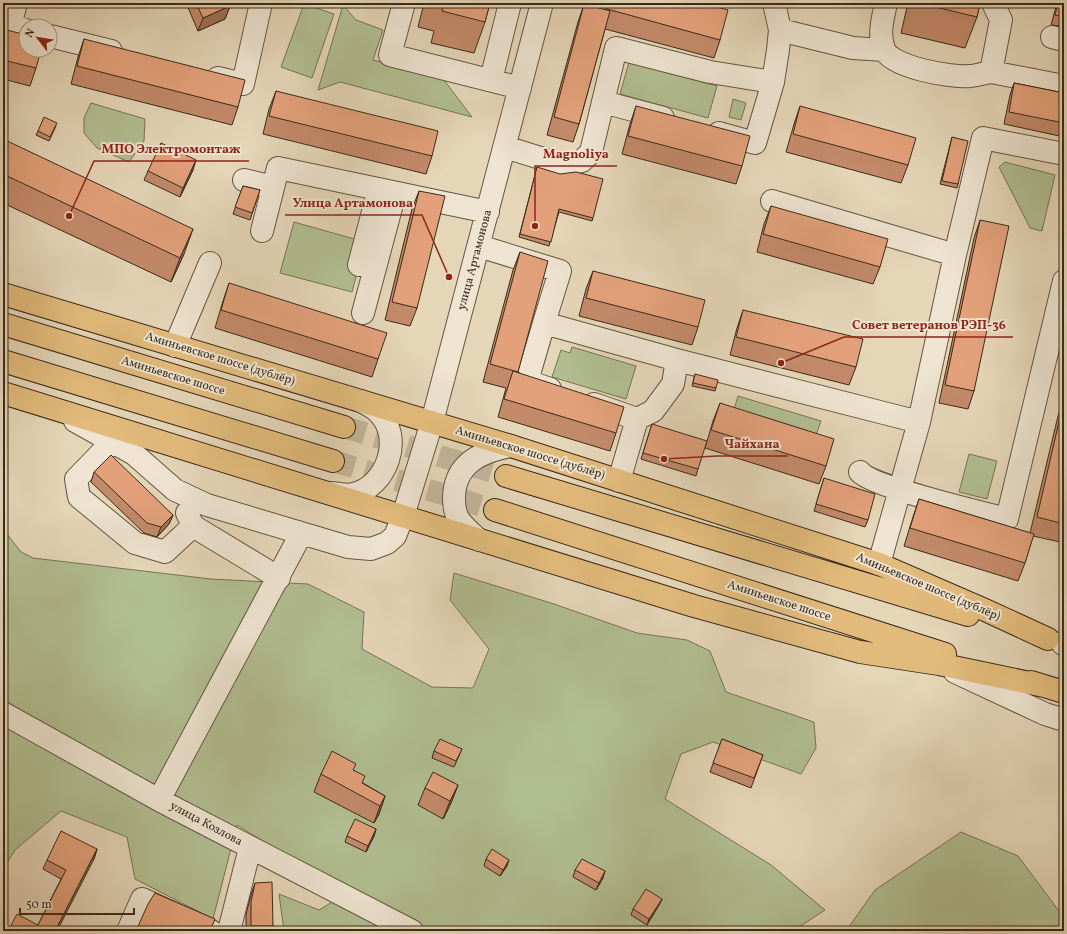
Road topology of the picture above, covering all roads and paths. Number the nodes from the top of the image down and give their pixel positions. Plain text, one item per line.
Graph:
1 (16, 3) edge
2 (262, 3) edge
3 (404, 3) edge
4 (510, 3) edge
5 (542, 3) edge
6 (774, 3) edge
7 (886, 3) edge
8 (993, 3) edge
9 (13, 27) edge
10 (780, 30) junction
11 (58, 38) edge
12 (884, 50) junction
13 (127, 55) edge
14 (991, 72) junction
15 (197, 73) edge
16 (491, 80) junction
17 (773, 82) junction
18 (1064, 86) edge
19 (520, 88) junction
20 (603, 102) junction
21 (505, 147) junction
22 (1064, 154) edge
23 (244, 180) dead end
24 (273, 187) junction
25 (387, 191) junction
26 (772, 201) dead end
27 (488, 212) junction
28 (262, 231) dead end
29 (479, 246) junction
30 (955, 255) junction
31 (210, 263) dead end
32 (359, 265) dead end
33 (1064, 282) edge
34 (3, 294) edge
35 (363, 313) dead end
36 (3, 324) edge
37 (544, 324) junction
38 (175, 346) junction
39 (677, 360) junction
40 (3, 361) edge
41 (3, 393) edge
42 (360, 401) junction
43 (45, 406) junction
44 (637, 419) junction
45 (432, 422) junction
46 (919, 422) junction
47 (344, 427) tunnel mouth
48 (113, 441) junction
49 (511, 446) junction
50 (333, 461) tunnel mouth
51 (860, 472) dead end
52 (506, 476) tunnel mouth
53 (619, 481) junction
54 (900, 489) junction
55 (175, 490) junction
56 (331, 493) junction
57 (495, 510) tunnel mouth
58 (403, 516) junction
59 (193, 526) junction
60 (301, 534) junction
61 (479, 540) junction
62 (879, 564) junction
63 (279, 578) junction
64 (1060, 643) edge
65 (939, 664) junction
66 (1054, 689) edge
67 (3, 713) edge
68 (1064, 720) edge
69 (158, 800) junction
70 (250, 848) junction
71 (128, 931) edge
72 (212, 931) edge
73 (229, 931) edge
74 (412, 931) edge

1 - 9 street
2 - 15 street
3 - 16 street
4 - 16 street
5 - 19 street, улица Артамонова
6 - 10 street
7 - 12 street
8 - 14 street
10 - 12 street
10 - 17 street
11 - 13 street
12 - 14 street
14 - 18 street
16 - 19 street
17 - 20 street
17 - 20 street
19 - 21 street, улица Артамонова
20 - 21 street
21 - 27 street, улица Артамонова
22 - 30 street
23 - 24 street
24 - 25 street
24 - 28 street
25 - 27 street
25 - 32 street
25 - 35 street
26 - 30 street
27 - 29 street, улица Артамонова
29 - 37 street
29 - 45 street, улица Артамонова
30 - 46 street
31 - 38 street
33 - 54 street
34 - 38 main road, Аминьевское шоссе (дублёр)
36 - 47 main road, Аминьевское шоссе
37 - 39 street
37 - 44 street
38 - 42 main road, Аминьевское шоссе (дублёр)
39 - 44 street
39 - 46 street
40 - 50 main road
41 - 43 main road
42 - 45 main road, Аминьевское шоссе (дублёр)
42 - 56 street
43 - 48 street
43 - 56 main road
44 - 53 street
45 - 49 main road, Аминьевское шоссе (дублёр)
45 - 58 street, улица Артамонова
46 - 54 street
48 - 55 street
48 - 59 street
49 - 53 main road, Аминьевское шоссе (дублёр)
49 - 61 street
51 - 54 street
52 - 64 main road
53 - 62 main road, Аминьевское шоссе (дублёр)
54 - 62 street
55 - 59 street
55 - 60 street, улица Артамонова
56 - 58 main road
57 - 66 main road, Аминьевское шоссе
58 - 60 street, улица Артамонова
58 - 61 main road
59 - 63 street
60 - 63 street
61 - 65 main road
62 - 64 main road, Аминьевское шоссе (дублёр)
63 - 69 street
65 - 66 main road
65 - 68 street
67 - 69 street, улица Козлова
69 - 70 street, улица Козлова
70 - 73 street
70 - 74 street, улица Козлова
71 - 72 street

